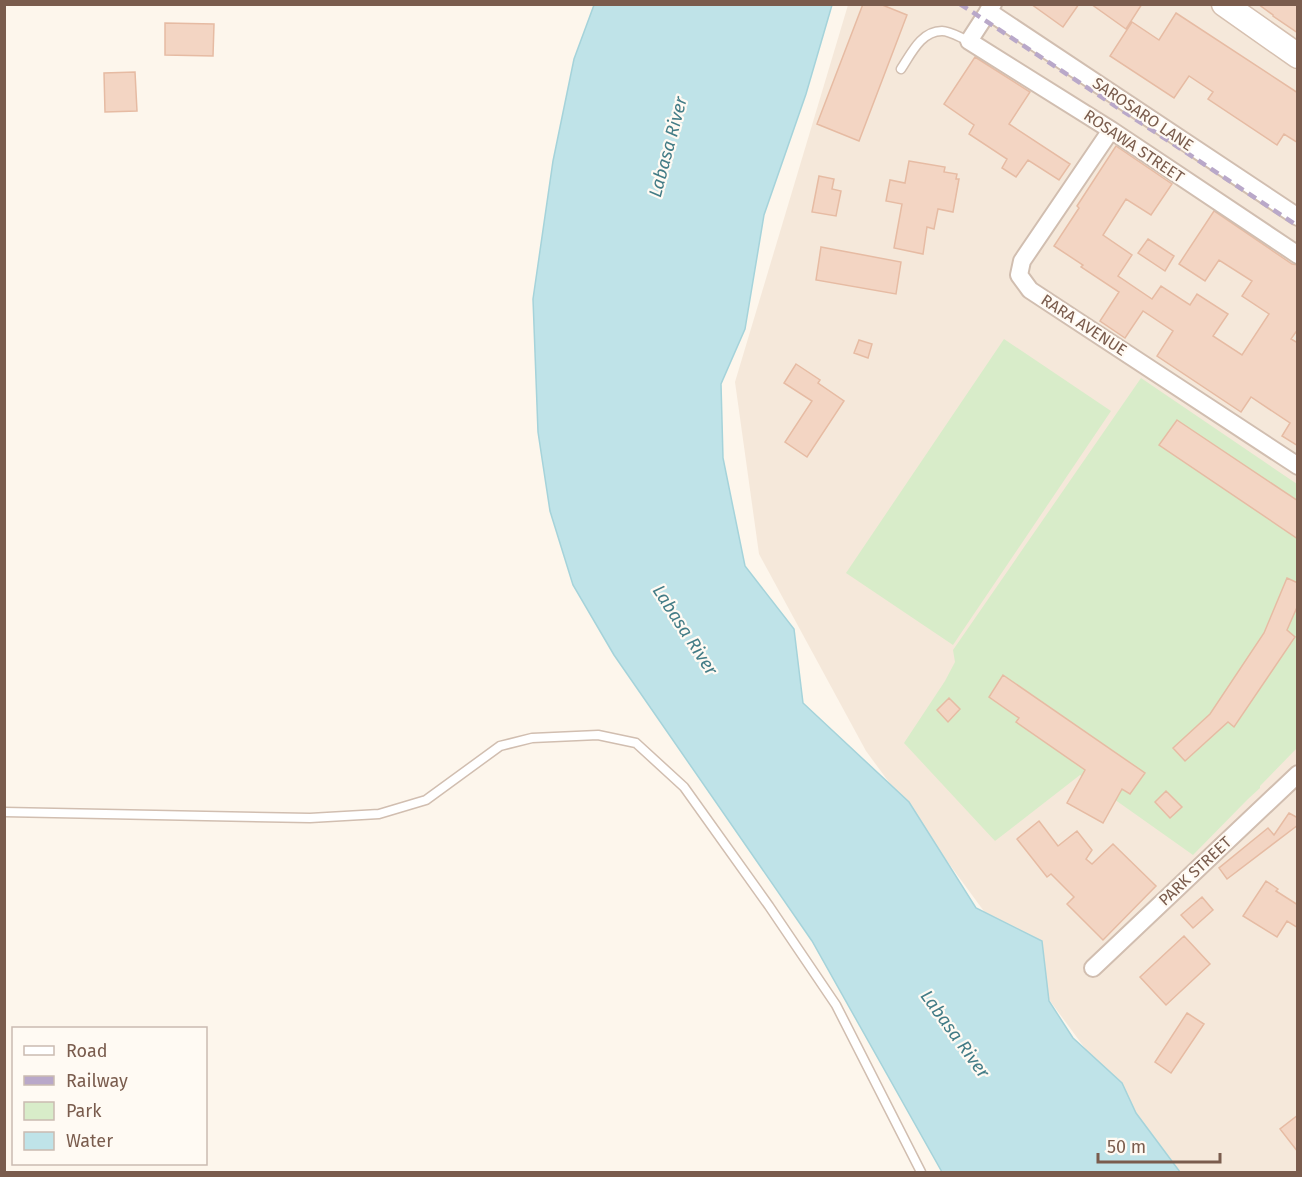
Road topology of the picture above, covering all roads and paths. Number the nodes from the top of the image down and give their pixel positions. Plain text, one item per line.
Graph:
1 (1224, 4) edge
2 (991, 8) edge
3 (969, 40) junction
4 (1298, 56) edge
5 (901, 69) dead end
6 (1111, 130) junction
7 (1298, 217) edge
8 (1298, 255) edge
9 (1298, 466) edge
10 (1298, 774) edge
11 (4, 812) edge
12 (1093, 968) dead end
13 (921, 1173) edge

1 - 4 main road
2 - 3 street
2 - 7 street, SAROSARO LANE
3 - 5 lane
3 - 6 street, ROSAWA STREET
6 - 8 street, ROSAWA STREET
6 - 9 street, RARA AVENUE
10 - 12 street, PARK STREET
11 - 13 lane

